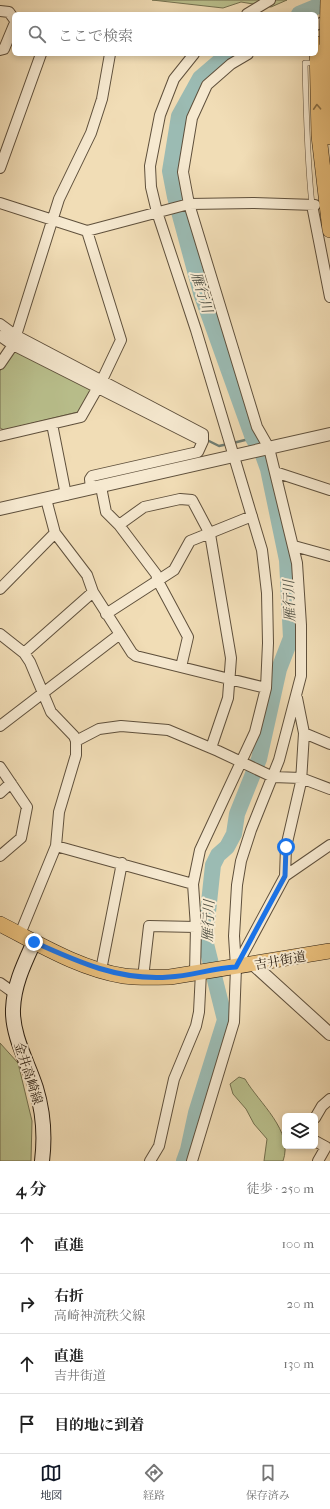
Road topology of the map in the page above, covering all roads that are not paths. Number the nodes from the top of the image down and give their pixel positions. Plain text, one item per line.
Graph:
1 (317, 0) edge
2 (328, 0) edge
3 (265, 1) edge
4 (0, 11) edge
5 (250, 12) edge
6 (12, 16) edge
7 (330, 19) edge
8 (318, 24) edge
9 (12, 31) edge
10 (322, 45) edge
11 (0, 50) edge
12 (40, 56) edge
13 (110, 56) edge
14 (192, 56) edge
15 (245, 56) edge
16 (309, 63) dead end
17 (330, 137) edge
18 (0, 168) edge
19 (0, 203) edge
20 (189, 204) junction
21 (313, 205) junction
22 (157, 212) junction
23 (52, 219) junction
24 (330, 230) edge
25 (87, 231) junction
26 (330, 297) edge
27 (0, 324) edge
28 (0, 336) edge
29 (14, 340) junction
30 (0, 364) edge
31 (100, 384) junction
32 (52, 424) junction
33 (330, 434) edge
34 (0, 436) edge
35 (269, 448) junction
36 (233, 457) junction
37 (276, 472) junction
38 (96, 488) junction
39 (330, 490) edge
40 (66, 495) junction
41 (46, 499) junction
42 (0, 509) edge
43 (252, 516) junction
44 (119, 525) junction
45 (55, 533) junction
46 (210, 534) junction
47 (294, 546) junction
48 (330, 556) edge
49 (158, 580) junction
50 (0, 589) edge
51 (93, 592) junction
52 (106, 614) junction
53 (0, 634) edge
54 (120, 634) junction
55 (24, 653) junction
56 (181, 667) junction
57 (230, 679) junction
58 (266, 688) junction
59 (42, 692) junction
60 (297, 694) junction
61 (0, 726) edge
62 (304, 733) junction
63 (76, 741) junction
64 (330, 744) edge
65 (211, 748) junction
66 (241, 762) junction
67 (0, 767) edge
68 (273, 777) junction
69 (301, 778) junction
70 (11, 782) junction
71 (330, 789) edge
72 (0, 792) edge
73 (330, 845) edge
74 (56, 846) junction
75 (0, 856) edge
76 (122, 863) junction
77 (285, 876) junction
78 (193, 884) junction
79 (0, 924) edge
80 (196, 927) junction
81 (20, 934) junction
82 (34, 942) junction
83 (330, 951) edge
84 (254, 965) junction
85 (233, 967) junction
86 (101, 970) junction
87 (201, 972) junction
88 (143, 978) junction
89 (0, 984) edge
90 (14, 993) junction
91 (330, 1034) edge
92 (330, 1099) edge
93 (318, 1113) edge
94 (318, 1143) edge
95 (42, 1161) edge
96 (150, 1161) edge
97 (192, 1161) edge
98 (318, 1161) edge

1 - 10 main road
2 - 10 main road, bridge
3 - 5 street
4 - 6 street
7 - 8 street
9 - 11 street
10 - 17 main road
24 -> 10 main road
12 - 18 street
13 - 23 street
14 - 22 street
15 - 20 street
16 - 21 lane
19 - 23 street
20 - 21 street
20 - 22 street
20 - 35 street
21 - 26 street
22 - 25 street
22 - 36 street
23 - 25 street
23 - 29 street
25 - 31 street
27 - 29 street
28 - 29 street
29 - 30 street
29 - 31 street
31 - 32 street
31 - 38 street
32 - 34 street
32 - 40 street
33 - 35 street
35 - 36 street
35 - 37 street
36 - 38 street
36 - 43 street
37 - 39 street
37 - 47 street
38 - 40 street
38 - 44 street
40 - 41 street
41 - 42 street
41 - 45 street
43 - 46 street
43 - 58 street
44 - 46 street
44 - 49 street
45 - 50 street
45 - 51 street
46 - 49 street
46 - 57 street
47 - 48 street
47 - 60 street
49 - 52 street
49 - 56 street
51 - 52 street
51 - 55 street
52 - 54 street
53 - 55 street
54 - 56 street
54 - 59 street
55 - 59 street
56 - 57 street
57 - 58 street
57 - 65 street
58 - 66 street
59 - 61 street
59 - 63 street
60 - 62 street
60 - 68 street
62 - 64 street
62 - 69 street
63 - 65 street
63 - 74 street
65 - 66 street
66 - 68 street
66 - 78 street
67 - 70 street
68 - 69 street
68 - 85 street
69 - 71 street
69 - 77 street
70 - 72 street
70 - 75 street
73 - 77 street
74 - 76 street
74 - 81 street
76 - 78 street
76 - 86 street
77 - 85 street
78 - 80 street
79 - 81 main road
80 - 87 street
80 - 88 street
81 - 82 main road
82 - 86 main road
82 - 90 main road, 金井高崎線
83 - 84 main road, 吉井街道
84 - 85 main road, 吉井街道
84 - 91 street
85 - 87 main road, 吉井街道
85 - 97 street
86 - 88 main road
87 - 88 main road
87 - 96 street
89 - 90 street
90 - 95 main road, 金井高崎線
92 - 93 street
94 - 98 street

